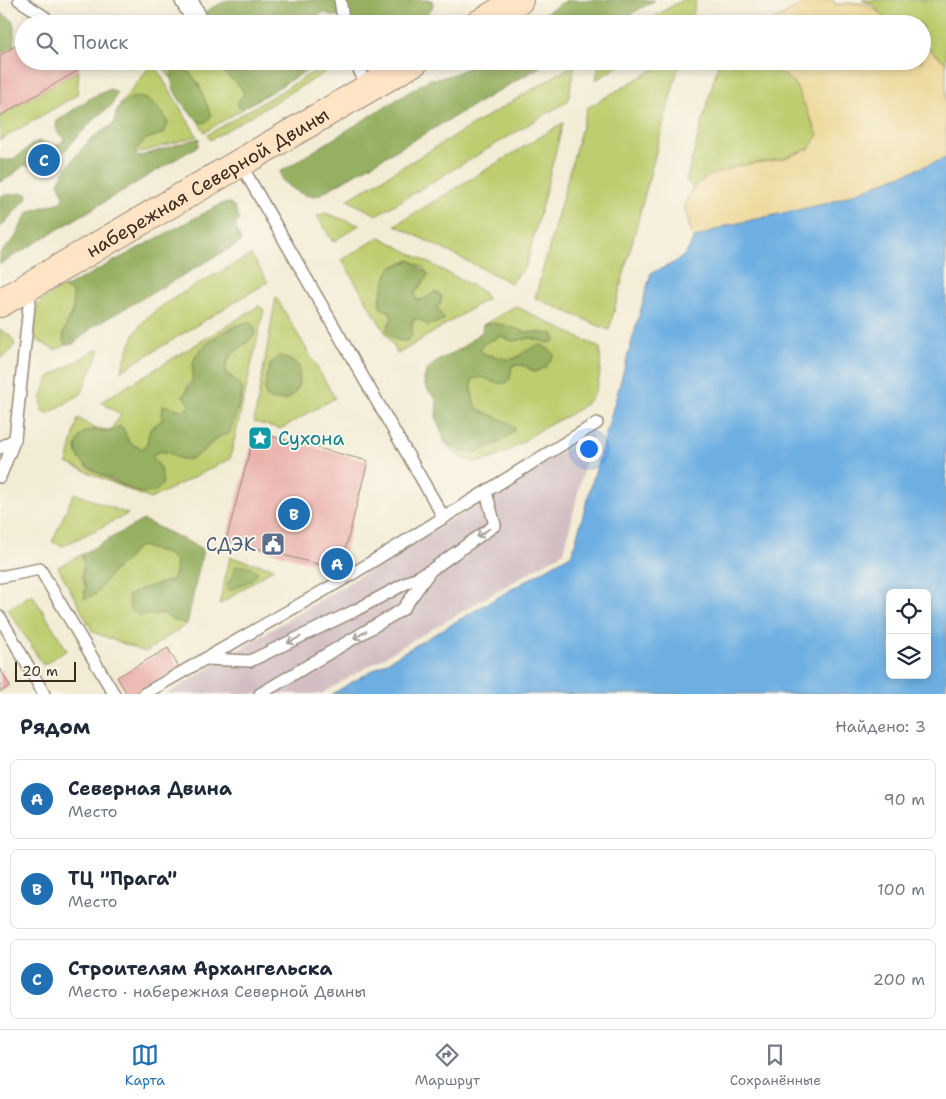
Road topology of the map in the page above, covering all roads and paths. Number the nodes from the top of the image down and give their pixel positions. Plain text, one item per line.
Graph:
1 (19, 0) edge
2 (340, 0) edge
3 (519, 0) edge
4 (42, 15) edge
5 (342, 15) edge
6 (494, 15) edge
7 (359, 70) edge
8 (400, 70) edge
9 (368, 89) junction
10 (240, 163) junction
11 (31, 286) junction
12 (0, 303) edge
13 (597, 423) dead end
14 (15, 438) junction
15 (0, 448) edge
16 (0, 477) edge
17 (486, 492) junction
18 (444, 518) junction
19 (431, 570) junction
20 (0, 577) edge
21 (0, 617) edge
22 (205, 659) junction
23 (44, 694) edge
24 (114, 694) edge
25 (144, 694) edge
26 (260, 694) edge

1 - 4 lane
2 - 5 lane
3 - 6 main road
7 - 9 lane
8 - 9 main road, набережная Северной Двины
9 - 10 main road, набережная Северной Двины
10 - 11 main road, набережная Северной Двины
10 - 18 lane
11 - 12 main road, набережная Северной Двины
11 - 14 lane
13 - 17 lane
14 - 15 lane
14 - 16 lane
17 - 18 lane
17 -> 19 lane
18 - 22 lane
19 -> 22 lane
19 -> 26 lane
20 - 24 lane
21 - 23 lane
22 - 25 lane

